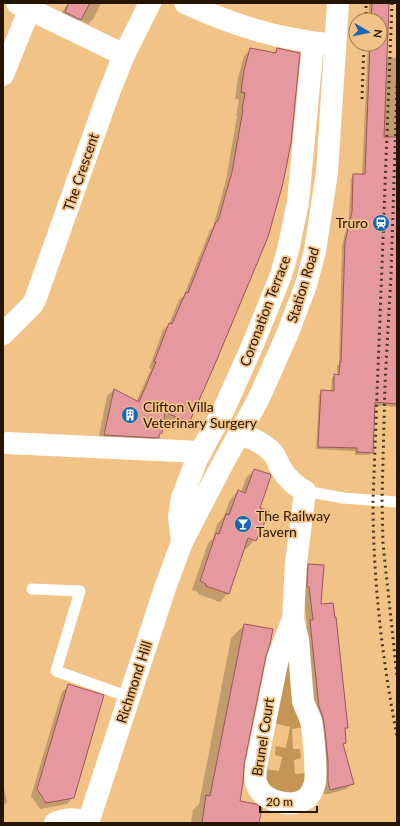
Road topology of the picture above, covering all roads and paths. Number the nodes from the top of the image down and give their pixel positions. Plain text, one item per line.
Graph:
1 (150, 3) edge
2 (184, 3) edge
3 (338, 3) edge
4 (23, 6) edge
5 (313, 43) junction
6 (336, 45) junction
7 (124, 55) junction
8 (3, 75) edge
9 (3, 334) edge
10 (240, 434) junction
11 (7, 442) dead end
12 (200, 452) junction
13 (305, 491) junction
14 (397, 502) edge
15 (182, 542) junction
16 (32, 589) dead end
17 (293, 619) junction
18 (129, 697) junction
19 (55, 823) edge
20 (88, 823) edge

1 - 7 street, The Crescent
2 - 5 street
3 - 6 street, Station Road
4 - 7 street
4 - 8 street
5 - 6 street
5 - 12 street, Coronation Terrace
6 - 10 street, Station Road
7 - 9 street, The Crescent
10 - 13 street
10 - 15 street, Station Road
11 - 12 street
12 - 15 street, Coronation Terrace
13 - 14 lane
13 - 17 street, Brunel Court
15 - 18 street, Richmond Hill
16 - 18 lane
17 - 17 street, Brunel Court
18 - 20 street, Richmond Hill
19 - 20 street

